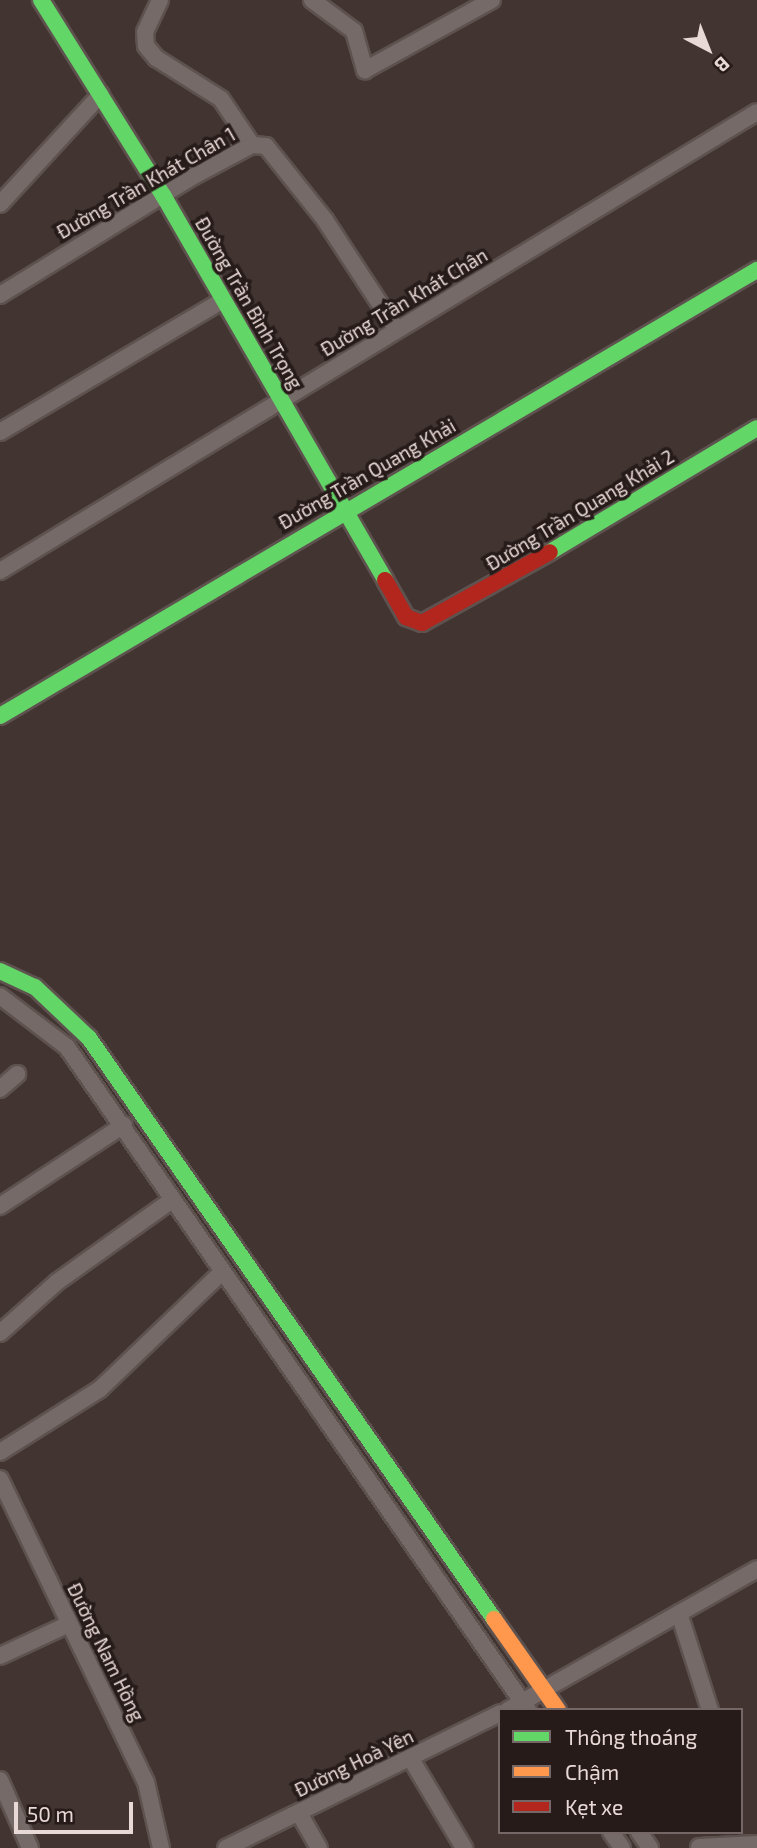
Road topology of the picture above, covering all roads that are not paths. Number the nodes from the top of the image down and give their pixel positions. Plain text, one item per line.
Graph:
1 (41, 0) edge
2 (160, 0) edge
3 (312, 0) edge
4 (492, 0) edge
5 (101, 94) junction
6 (757, 112) edge
7 (252, 145) junction
8 (163, 195) junction
9 (0, 204) edge
10 (757, 270) edge
11 (0, 295) edge
12 (223, 300) junction
13 (397, 330) junction
14 (281, 401) junction
15 (757, 428) edge
16 (0, 432) edge
17 (347, 509) junction
18 (0, 571) edge
19 (422, 622) joint
20 (0, 716) edge
21 (0, 971) edge
22 (0, 996) edge
23 (17, 1074) dead end
24 (0, 1089) edge
25 (124, 1125) junction
26 (172, 1200) junction
27 (0, 1206) edge
28 (222, 1272) junction
29 (0, 1333) edge
30 (0, 1452) edge
31 (0, 1479) edge
32 (16, 1511) junction
33 (0, 1518) edge
34 (757, 1569) edge
35 (679, 1613) junction
36 (68, 1624) junction
37 (0, 1656) edge
38 (544, 1691) junction
39 (526, 1705) edge
40 (557, 1708) edge
41 (709, 1708) edge
42 (498, 1714) edge
43 (411, 1759) junction
44 (0, 1780) edge
45 (299, 1813) junction
46 (699, 1842) edge
47 (757, 1844) edge
48 (30, 1848) edge
49 (161, 1848) edge
50 (226, 1848) edge
51 (319, 1848) edge
52 (464, 1848) edge

1 - 5 street, Đường Trần Bình Trọng
2 - 7 street
3 - 4 street
5 - 8 street, Đường Trần Bình Trọng
5 - 9 street
6 - 13 street, Đường Trần Khát Chân
7 - 8 street, Đường Trần Khát Chân 1
7 - 13 street, Đường Trần Khát Chân 1
8 - 11 street, Đường Trần Khát Chân 1
8 - 12 street, Đường Trần Bình Trọng
10 - 17 street, Đường Trần Quang Khải
12 - 14 street, Đường Trần Bình Trọng
12 - 16 street
13 - 14 street, Đường Trần Khát Chân
14 - 17 street, Đường Trần Bình Trọng
14 - 18 street, Đường Trần Khát Chân
15 - 19 street, Đường Trần Quang Khải 2
17 - 19 street, Đường Trần Bình Trọng
17 - 20 street, Đường Trần Quang Khải
21 - 38 street
22 - 25 street
23 - 24 street
25 - 26 street
25 - 27 street
26 - 28 street
26 - 29 street
28 - 30 street
28 - 39 street
31 - 32 street, Đường Nam Hồng
32 - 33 street
32 - 36 street, Đường Nam Hồng
34 - 35 street
35 - 38 street
35 - 41 street
36 - 37 street
36 - 49 street, Đường Nam Hồng
38 - 39 street
38 - 40 street
42 - 43 street, Đường Hoà Yên
43 - 45 street, Đường Hoà Yên
43 - 52 street
44 - 48 street
45 - 50 street, Đường Hoà Yên
45 - 51 street
46 - 47 street

